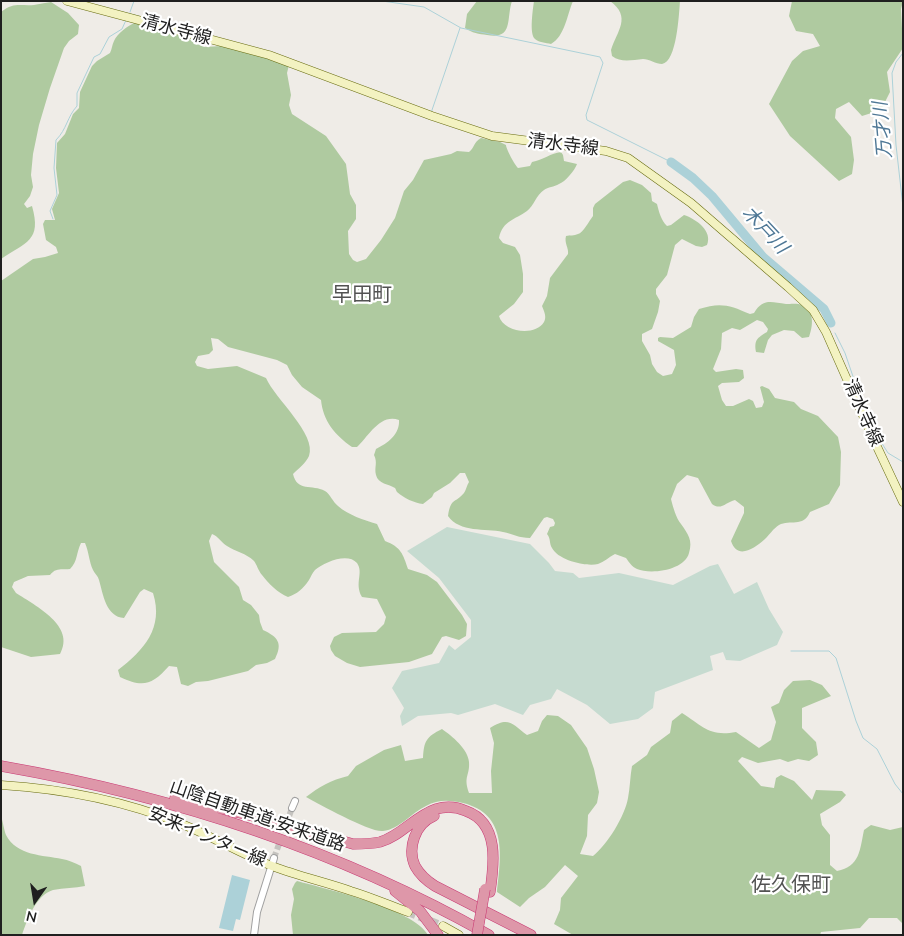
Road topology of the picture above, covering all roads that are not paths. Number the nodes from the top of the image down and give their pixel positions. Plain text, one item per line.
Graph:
1 (67, 1) edge
2 (903, 502) edge
3 (1, 766) edge
4 (66, 778) junction
5 (1, 785) edge
6 (295, 801) dead end
7 (292, 808) tunnel mouth
8 (273, 862) junction
9 (372, 875) junction
10 (488, 891) junction
11 (408, 912) tunnel mouth
12 (440, 930) edge
13 (254, 935) edge
14 (459, 935) edge
15 (477, 935) edge
16 (482, 935) edge
17 (489, 935) edge
18 (531, 935) edge

1 - 2 main road, 清水寺線
3 - 4 highway, 山陰自動車道;安来道路
4 - 9 highway, 山陰自動車道;安来道路
4 - 10 highway
5 - 8 main road, 安来インター線
6 - 7 street
8 - 11 main road, 安来インター線
8 - 13 street
9 - 12 highway
9 - 17 highway, 山陰自動車道;安来道路
10 - 15 highway, bridge
10 - 16 highway
10 - 18 highway
12 - 14 main road

